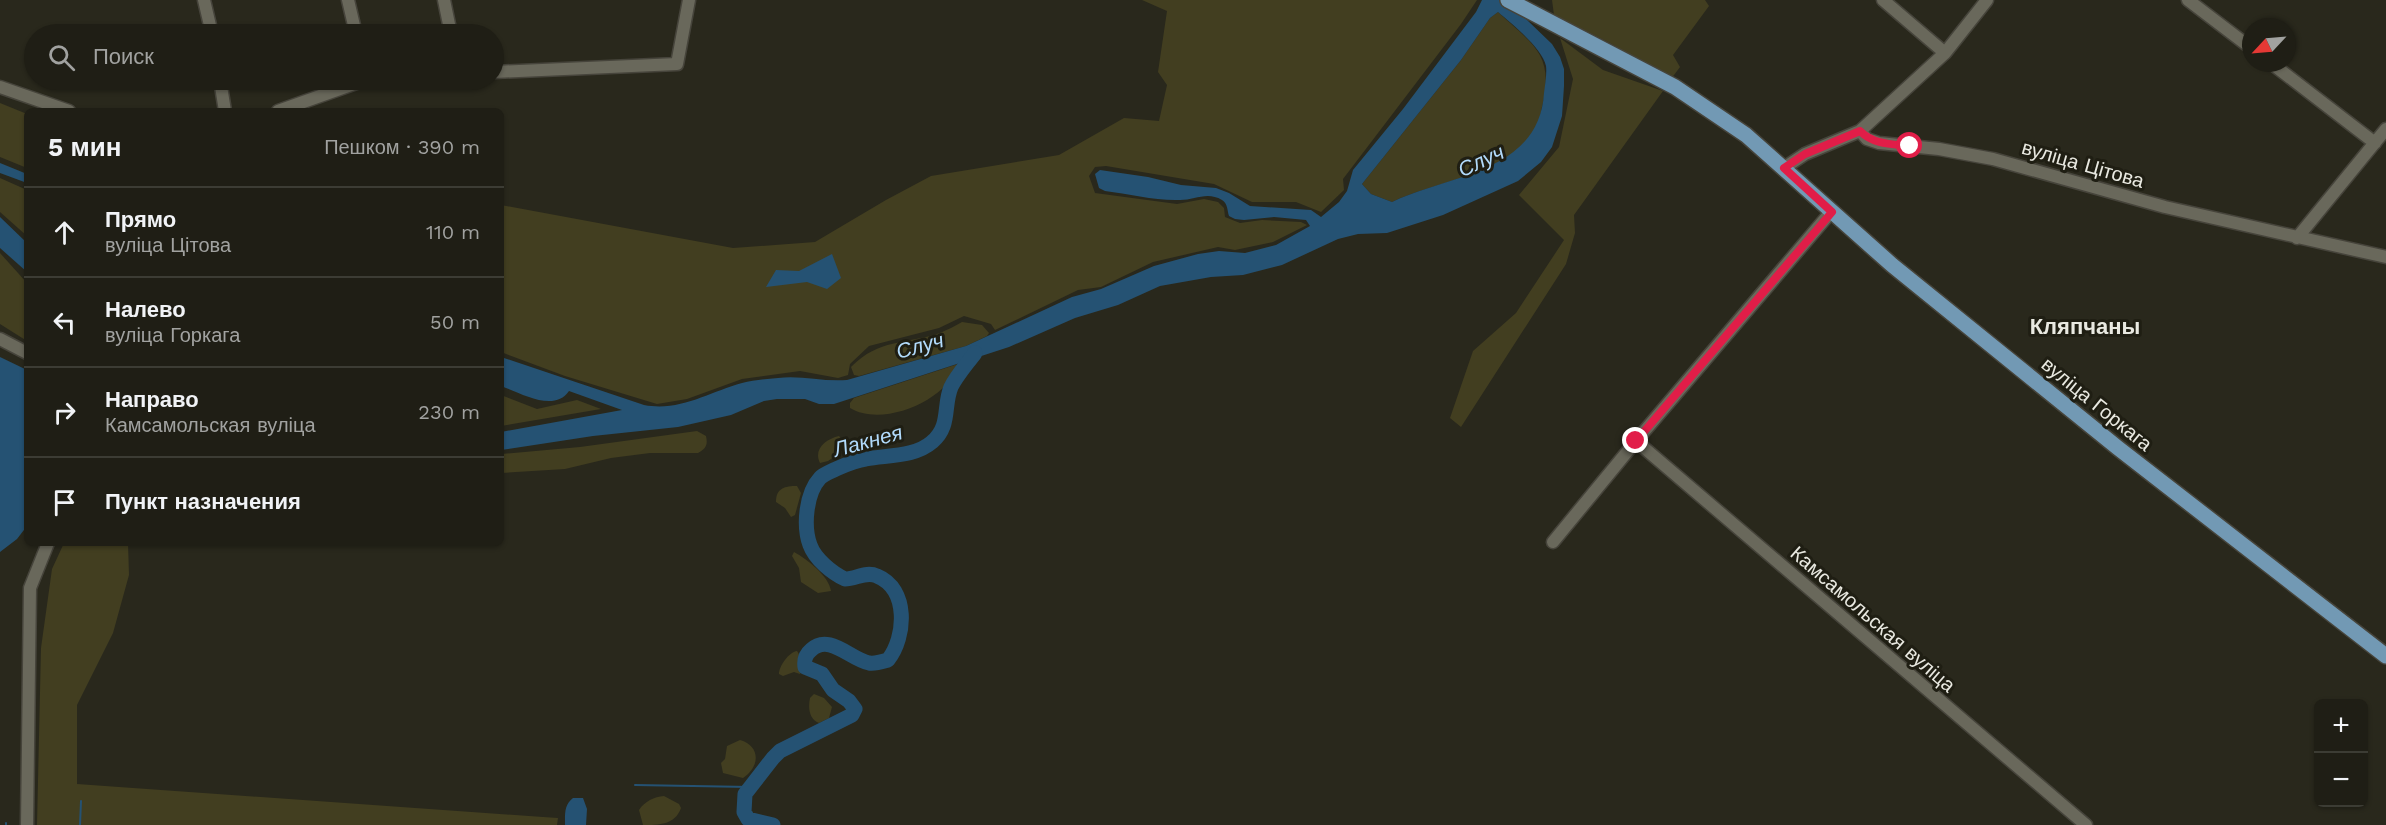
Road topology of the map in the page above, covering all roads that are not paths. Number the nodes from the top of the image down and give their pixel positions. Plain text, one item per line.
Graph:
1 (204, 0) edge
2 (348, 0) edge
3 (444, 0) edge
4 (689, 0) edge
5 (1508, 0) edge
6 (1883, 0) edge
7 (1987, 0) edge
8 (2188, 0) edge
9 (210, 24) edge
10 (354, 24) edge
11 (449, 24) edge
12 (2242, 41) edge
13 (1945, 52) junction
14 (504, 72) edge
15 (2283, 72) edge
16 (0, 87) edge
17 (222, 90) edge
18 (337, 90) edge
19 (60, 108) edge
20 (225, 108) edge
21 (286, 108) edge
22 (2386, 129) edge
23 (1860, 131) junction
24 (2375, 143) junction
25 (1784, 168) junction
26 (1832, 212) junction
27 (2297, 238) junction
28 (2386, 257) edge
29 (0, 339) edge
30 (24, 351) edge
31 (1636, 441) junction
32 (1553, 542) dead end
33 (47, 546) edge
34 (2386, 656) edge
35 (27, 825) edge
36 (2086, 825) edge

1 - 9 street
2 - 10 street
3 - 11 street
4 - 14 street
5 - 25 main road, вуліца Горкага
6 - 13 street
7 - 13 street
8 - 12 street
13 - 23 street
15 - 24 street
16 - 19 street
17 - 20 street
18 - 21 street
22 - 24 street
23 - 25 street
23 - 27 street, вуліца Цітова
24 - 27 street
25 - 26 main road, вуліца Горкага
26 - 31 street
26 - 34 main road, вуліца Горкага
27 - 28 street, вуліца Цітова
29 - 30 street
31 - 32 street
31 - 36 street, Камсамольская вуліца
33 - 35 street

